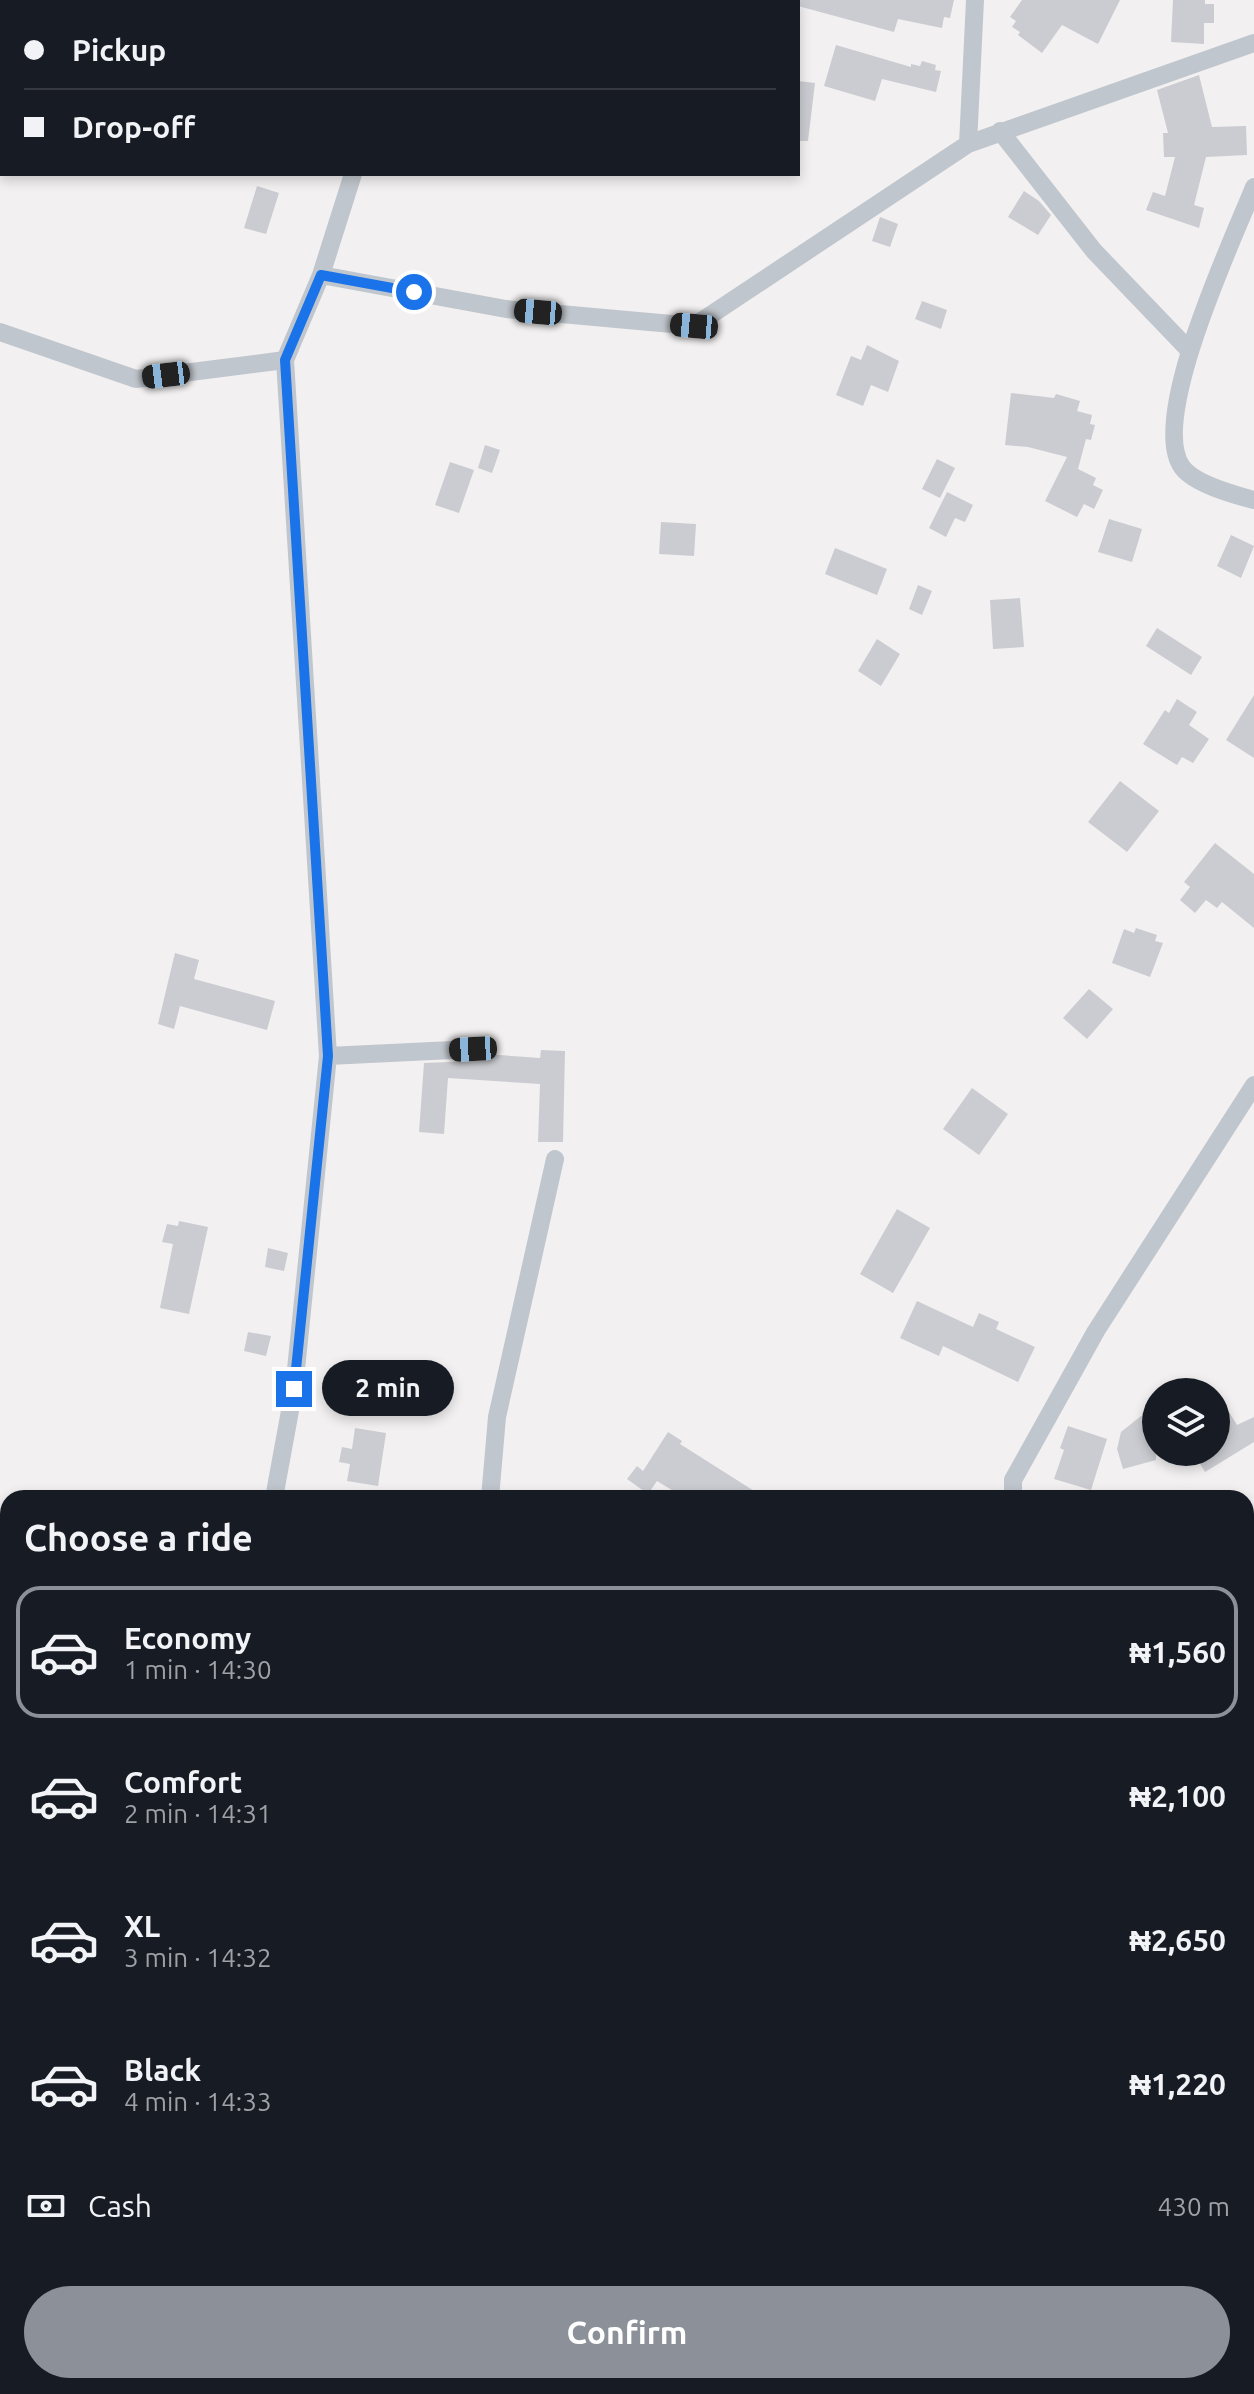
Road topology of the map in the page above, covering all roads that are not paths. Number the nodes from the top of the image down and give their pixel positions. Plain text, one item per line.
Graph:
1 (975, 0) edge
2 (1254, 43) edge
3 (1000, 131) junction
4 (968, 144) junction
5 (352, 176) edge
6 (1254, 187) edge
7 (321, 275) junction
8 (0, 332) edge
9 (1188, 349) junction
10 (285, 360) junction
11 (1254, 500) edge
12 (473, 1049) dead end
13 (328, 1056) junction
14 (1254, 1085) edge
15 (555, 1159) dead end
16 (275, 1490) edge
17 (491, 1490) edge
18 (1013, 1490) edge

1 - 4 street
2 - 3 street
3 - 4 street
3 - 9 street
4 - 7 street
5 - 7 street
6 - 9 street
7 - 10 street
8 - 10 street
9 - 11 street
10 - 13 street
12 - 13 street
13 - 16 street
14 - 18 street
15 - 17 street

